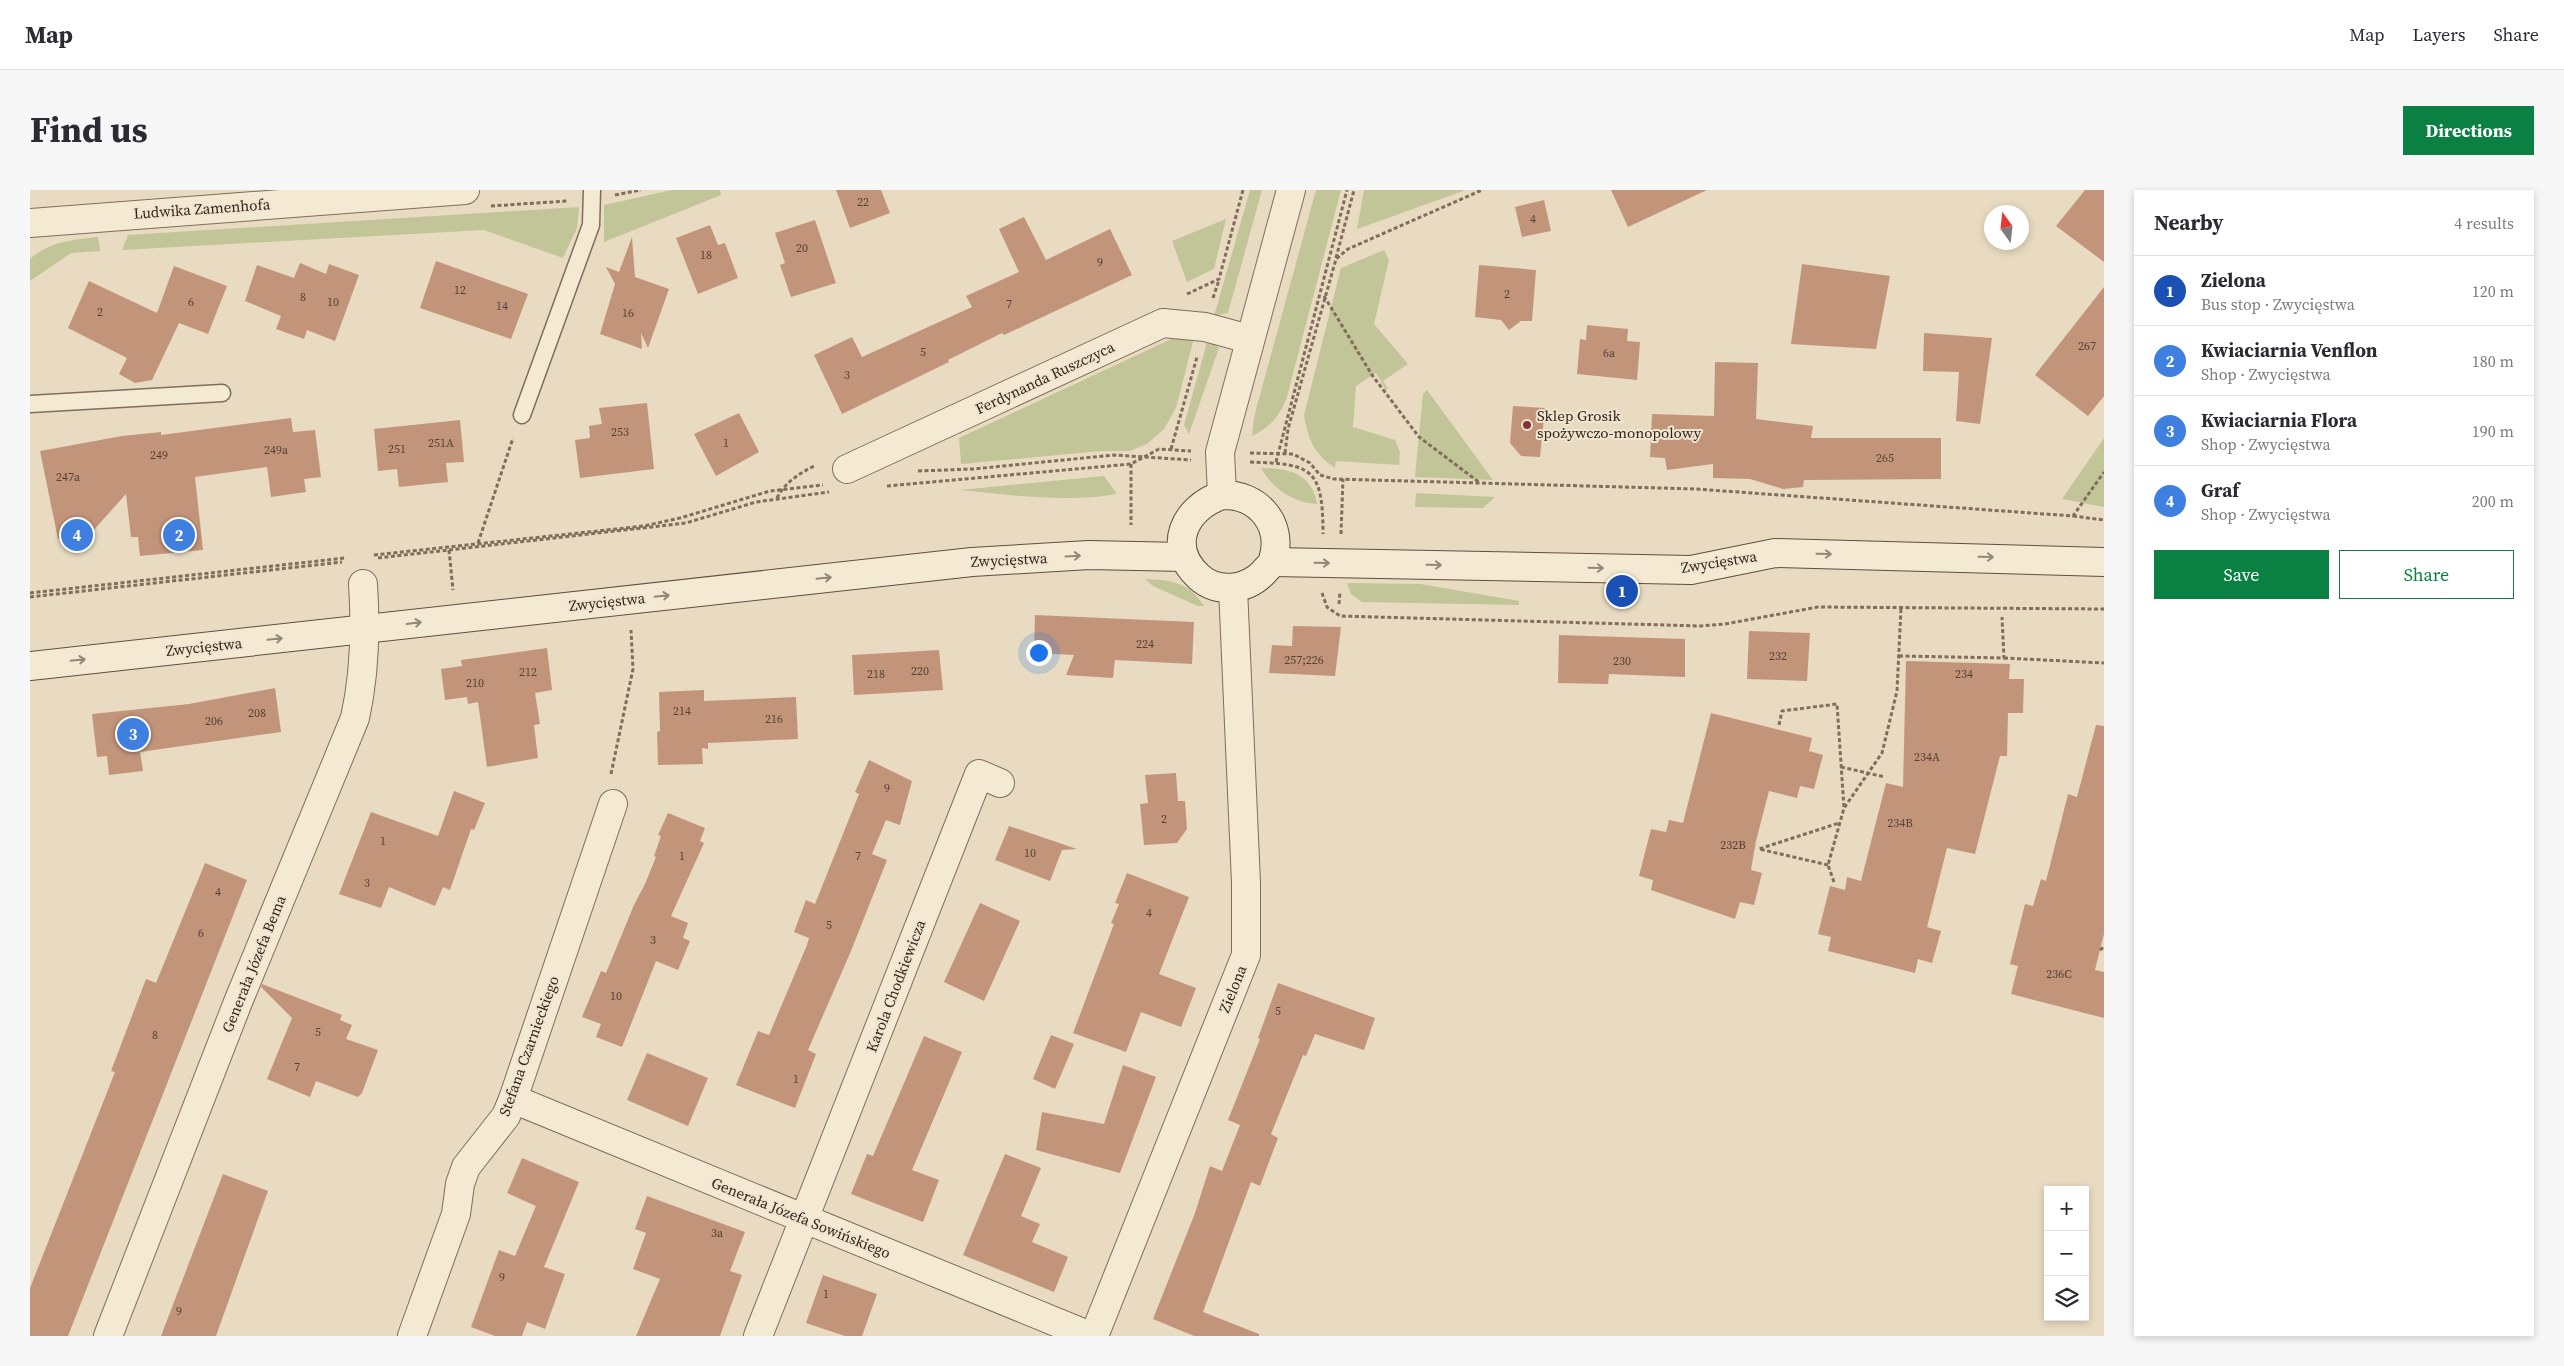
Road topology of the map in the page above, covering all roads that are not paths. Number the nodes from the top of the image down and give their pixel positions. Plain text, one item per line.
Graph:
1 (465, 190) edge
2 (592, 190) edge
3 (1291, 190) edge
4 (30, 223) edge
5 (1249, 339) junction
6 (222, 393) dead end
7 (30, 404) edge
8 (522, 415) road end
9 (847, 469) dead end
10 (1222, 495) junction
11 (1184, 557) junction
12 (1273, 562) junction
13 (2104, 562) edge
14 (357, 572) road end
15 (1233, 588) junction
16 (366, 629) junction
17 (30, 666) edge
18 (1000, 783) dead end
19 (614, 804) road end
20 (513, 1099) junction
21 (805, 1220) junction
22 (108, 1336) edge
23 (412, 1336) edge
24 (758, 1336) edge
25 (1090, 1336) edge
26 (1094, 1336) edge

1 - 4 street, Ludwika Zamenhofa
2 - 8 lane
3 - 5 street
5 - 9 street, Ferdynanda Ruszczyca
5 - 10 street
6 - 7 lane
10 - 11 street
10 - 12 street
11 - 15 street
16 -> 11 street, Zwycięstwa
12 -> 13 street, Zwycięstwa
12 - 15 street
14 - 16 street, Generała Józefa Bema
15 - 26 street, Zielona
17 -> 16 street, Zwycięstwa
16 - 22 street, Generała Józefa Bema
18 - 21 street, Karola Chodkiewicza
19 - 20 street, Stefana Czarnieckiego
20 - 21 street, Generała Józefa Sowińskiego
20 - 23 street, Stefana Czarnieckiego
21 - 24 street
21 - 25 street, Generała Józefa Sowińskiego

